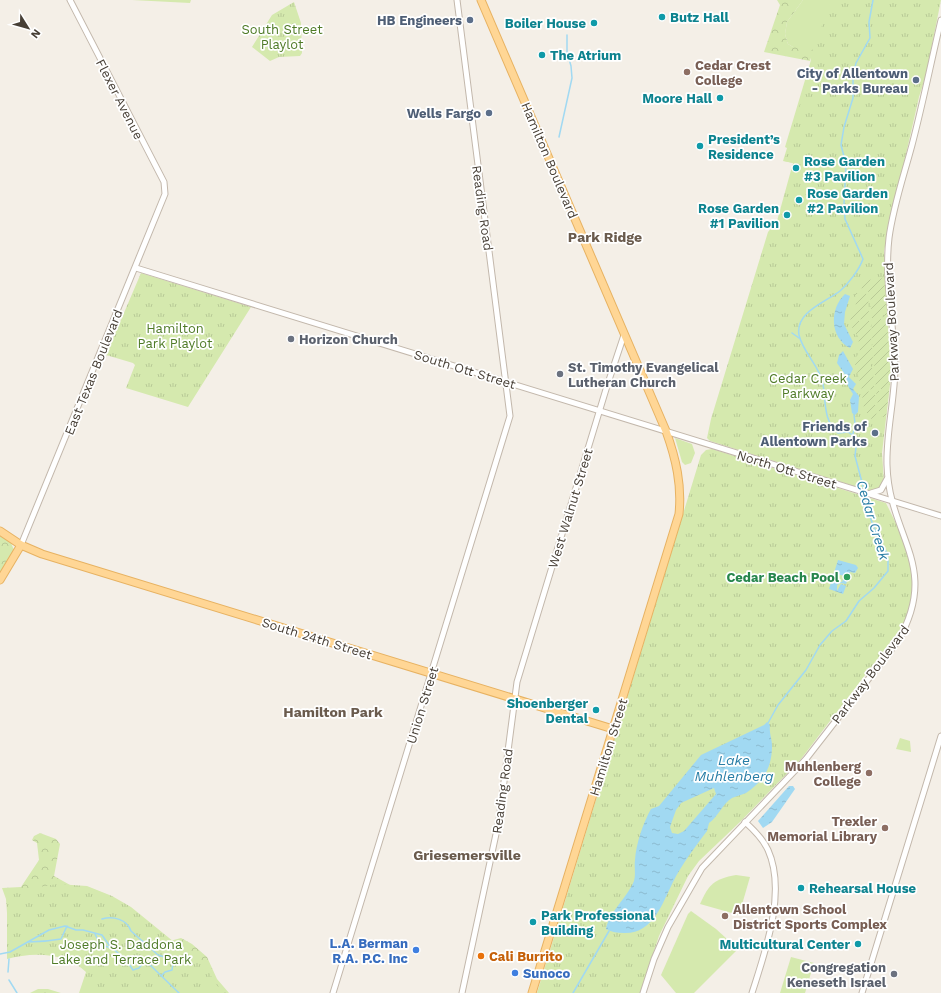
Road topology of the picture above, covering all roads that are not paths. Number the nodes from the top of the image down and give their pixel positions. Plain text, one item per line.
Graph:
1 (70, 0) edge
2 (457, 0) edge
3 (481, 0) edge
4 (941, 20) edge
5 (165, 199) joint
6 (136, 268) junction
7 (624, 335) junction
8 (507, 381) junction
9 (600, 411) junction
10 (510, 416) joint
11 (666, 431) junction
12 (701, 442) joint
13 (888, 478) junction
14 (868, 493) junction
15 (680, 500) joint
16 (891, 501) junction
17 (941, 516) edge
18 (0, 531) edge
19 (21, 545) junction
20 (0, 580) edge
21 (431, 673) junction
22 (517, 682) joint
23 (515, 699) junction
24 (613, 729) junction
25 (941, 736) edge
26 (745, 822) junction
27 (643, 991) edge
28 (333, 993) edge
29 (462, 993) edge
30 (532, 993) edge
31 (752, 993) edge
32 (862, 993) edge

1 - 5 street, Flexer Avenue
2 - 8 street, Reading Road
3 - 7 main road, Hamilton Boulevard
4 - 13 street, Parkway Boulevard
5 - 6 street, East Texas Boulevard
6 - 8 street, South Ott Street
6 - 19 street, East Texas Boulevard
7 - 9 street, West Walnut Street
7 - 11 main road, Hamilton Boulevard
8 - 9 street, South Ott Street
8 - 10 street, Reading Road
9 - 11 street, South Ott Street
9 - 22 street, West Walnut Street
10 - 21 street, Union Street
11 - 12 street, South Ott Street
11 - 15 main road, Hamilton Boulevard
12 - 14 street, North Ott Street
13 - 14 street
13 - 16 street, Parkway Boulevard
14 - 16 street, North Ott Street
15 - 24 main road, Hamilton Street
16 - 17 street, North Ott Street
16 - 26 street, Parkway Boulevard
18 - 19 main road, South 24th Street
19 - 20 main road
19 - 21 main road, South 24th Street
21 - 23 main road, South 24th Street
21 - 28 street, Union Street
22 - 23 street, Reading Road
23 - 24 main road, South 24th Street
23 - 29 street, Reading Road
24 - 30 main road, Hamilton Street
25 - 32 street
26 - 27 street, Parkway Boulevard
26 - 31 street

